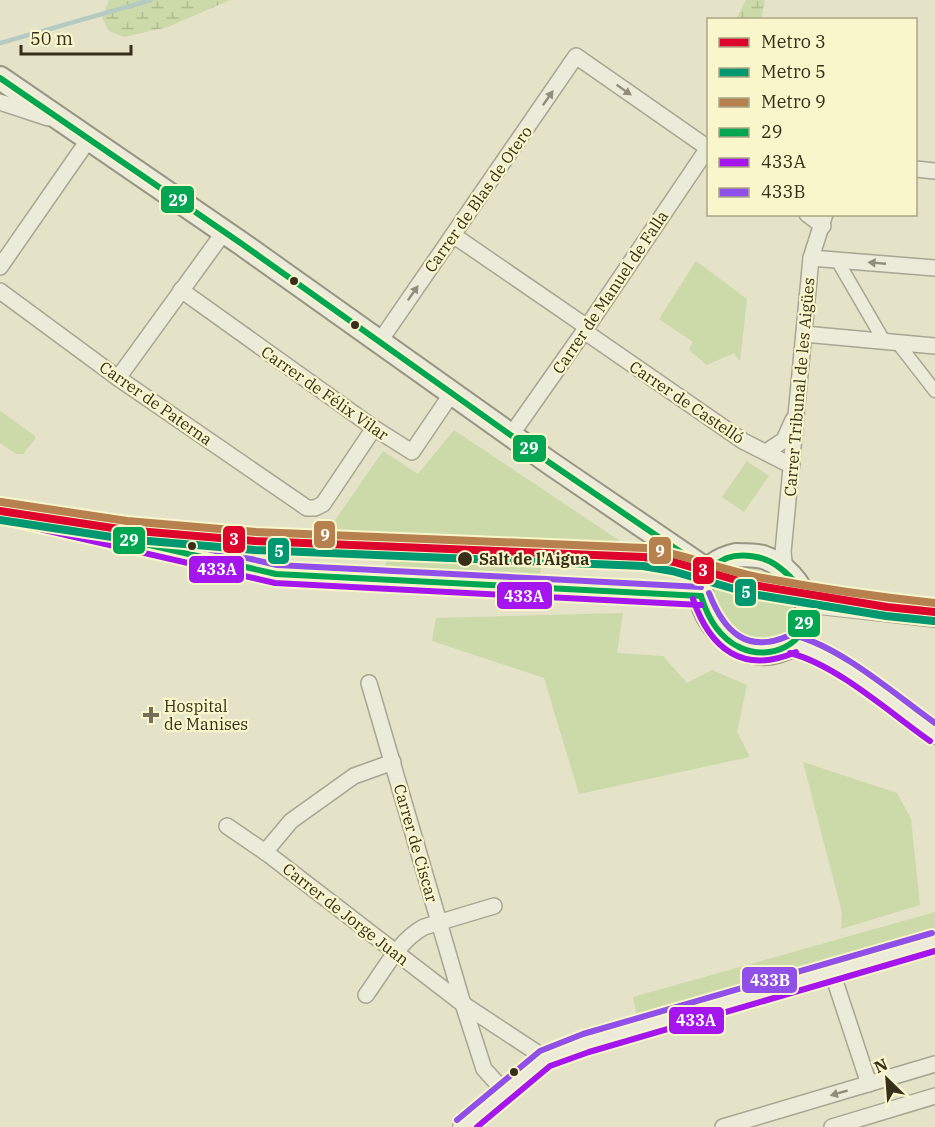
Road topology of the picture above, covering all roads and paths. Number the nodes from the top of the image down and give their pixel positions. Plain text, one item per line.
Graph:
1 (0, 78) edge
2 (0, 102) edge
3 (66, 125) junction
4 (89, 139) junction
5 (707, 147) edge
6 (707, 149) edge
7 (917, 169) edge
8 (935, 171) edge
9 (824, 220) edge
10 (224, 232) junction
11 (453, 235) junction
12 (811, 258) junction
13 (837, 260) junction
14 (0, 267) edge
15 (935, 268) edge
16 (181, 290) junction
17 (0, 291) edge
18 (585, 329) junction
19 (804, 334) junction
20 (380, 341) junction
21 (890, 341) junction
22 (935, 346) edge
23 (118, 378) junction
24 (935, 391) edge
25 (452, 393) junction
26 (797, 412) junction
27 (374, 428) junction
28 (511, 435) junction
29 (766, 452) junction
30 (792, 466) junction
31 (0, 512) edge
32 (707, 570) junction
33 (785, 570) junction
34 (701, 596) junction
35 (805, 597) junction
36 (935, 617) edge
37 (792, 645) junction
38 (369, 683) dead end
39 (935, 734) edge
40 (393, 762) junction
41 (227, 826) dead end
42 (265, 852) junction
43 (494, 906) dead end
44 (439, 922) junction
45 (935, 942) edge
46 (396, 953) junction
47 (832, 972) junction
48 (366, 995) dead end
49 (463, 1004) junction
50 (545, 1058) junction
51 (935, 1064) edge
52 (869, 1084) junction
53 (504, 1091) junction
54 (935, 1096) edge
55 (879, 1120) edge
56 (474, 1124) edge
57 (723, 1127) edge
58 (832, 1127) edge

1 - 3 main road
2 - 3 street
3 - 4 main road
4 - 10 main road
4 - 14 street
11 -> 5 street, Carrer de Blas de Otero
6 - 18 street, Carrer de Manuel de Falla
7 - 8 street
9 - 12 street, Carrer Tribunal de les Aigües
10 - 16 street
10 - 20 main road
11 - 18 street, Carrer de Castelló
20 -> 11 street, Carrer de Blas de Otero
12 - 13 street
12 - 19 street, Carrer Tribunal de les Aigües
15 -> 13 street
13 - 21 street
16 - 23 street
16 - 27 street, Carrer de Félix Vilar
17 - 23 street, Carrer de Paterna
18 - 28 street, Carrer de Manuel de Falla
18 - 29 street, Carrer de Castelló
19 - 21 street
19 - 26 street, Carrer Tribunal de les Aigües
20 - 25 main road
21 - 22 street
21 - 24 street
23 - 27 street, Carrer de Paterna
25 - 27 street, Carrer de Félix Vilar
25 - 28 main road
26 - 29 street
26 - 30 street, Carrer Tribunal de les Aigües
28 - 32 main road
29 - 30 street, Carrer de Castelló
30 - 33 street, Carrer Tribunal de les Aigües
31 - 34 main road
32 - 33 main road
32 - 34 main road
33 - 35 main road
34 - 37 main road
35 - 36 street
35 - 37 main road
37 - 39 street
38 - 40 street, Carrer de Ciscar
40 - 42 street
40 - 44 street, Carrer de Ciscar
41 - 42 street, Carrer de Jorge Juan
42 - 46 street, Carrer de Jorge Juan
43 - 44 street
44 - 46 street
44 - 49 street, Carrer de Ciscar
45 - 47 street
46 - 48 street
46 - 49 street, Carrer de Jorge Juan
47 - 50 street
47 - 52 street
49 - 50 street, Carrer de Jorge Juan
49 - 53 street, Carrer de Ciscar
50 - 53 street
51 - 52 street
52 -> 57 street
53 - 56 street
54 - 55 street
55 - 58 street

